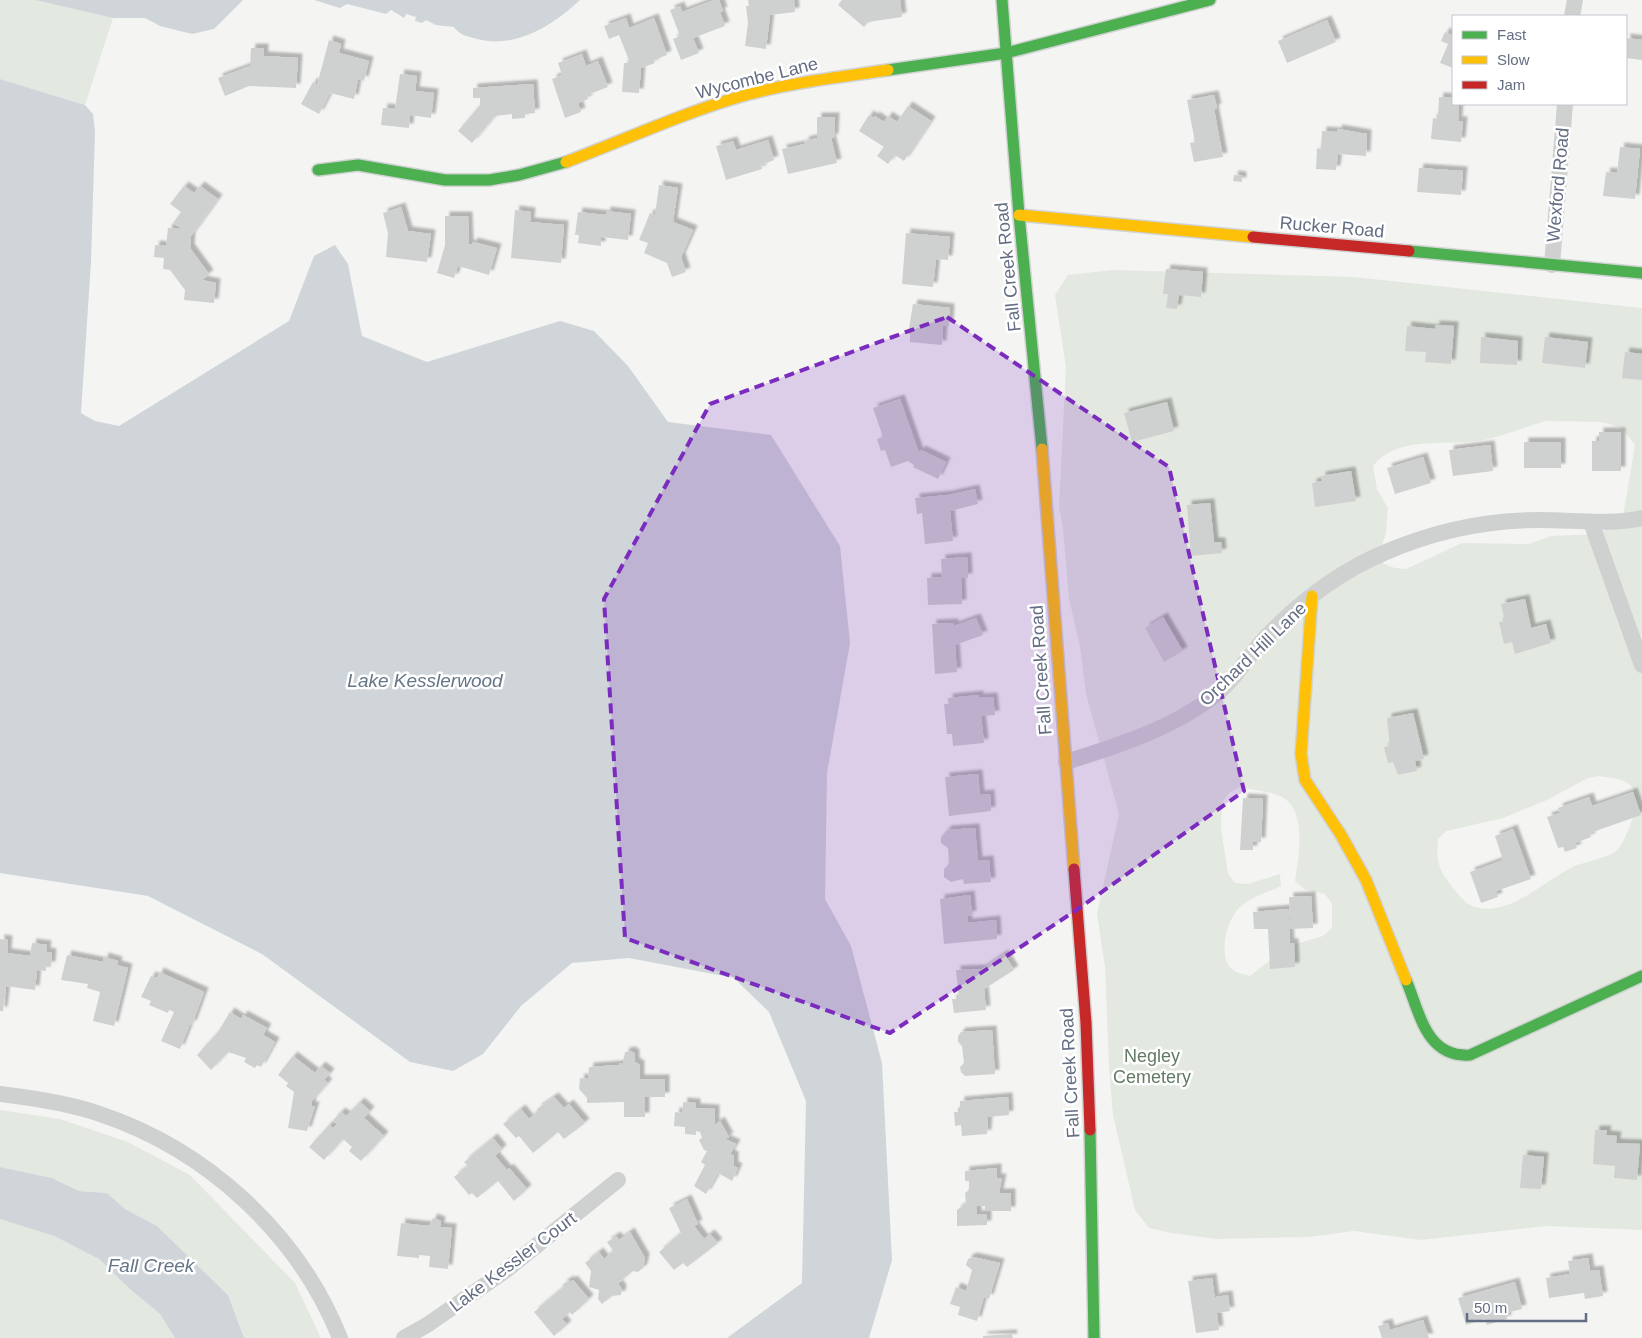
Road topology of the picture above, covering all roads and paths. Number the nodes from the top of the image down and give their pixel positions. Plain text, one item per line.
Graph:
1 (1002, 0) edge
2 (1210, 0) edge
3 (1575, 0) edge
4 (1572, 15) edge
5 (1006, 53) junction
6 (1565, 105) edge
7 (318, 170) dead end
8 (1020, 215) junction
9 (1552, 266) junction
10 (1642, 273) edge
11 (1642, 518) edge
12 (1591, 522) junction
13 (1312, 596) junction
14 (1642, 665) edge
15 (1066, 762) junction
16 (1642, 976) edge
17 (0, 1094) edge
18 (618, 1180) dead end
19 (340, 1338) edge
20 (404, 1338) edge
21 (1094, 1338) edge

1 - 5 street, Fall Creek Road
2 - 5 street, Wycombe Lane
3 - 4 street
5 - 7 street, Wycombe Lane
5 - 8 street, Fall Creek Road
6 - 9 street, Wexford Road
8 - 9 street, Rucker Road
8 - 15 street, Fall Creek Road
9 - 10 street, Rucker Road
11 - 12 street, Orchard Hill Lane
12 - 13 street, Orchard Hill Lane
12 - 14 street
13 - 15 street, Orchard Hill Lane
13 - 16 street
15 - 21 street, Fall Creek Road
17 - 19 street
18 - 20 street, Lake Kessler Court

